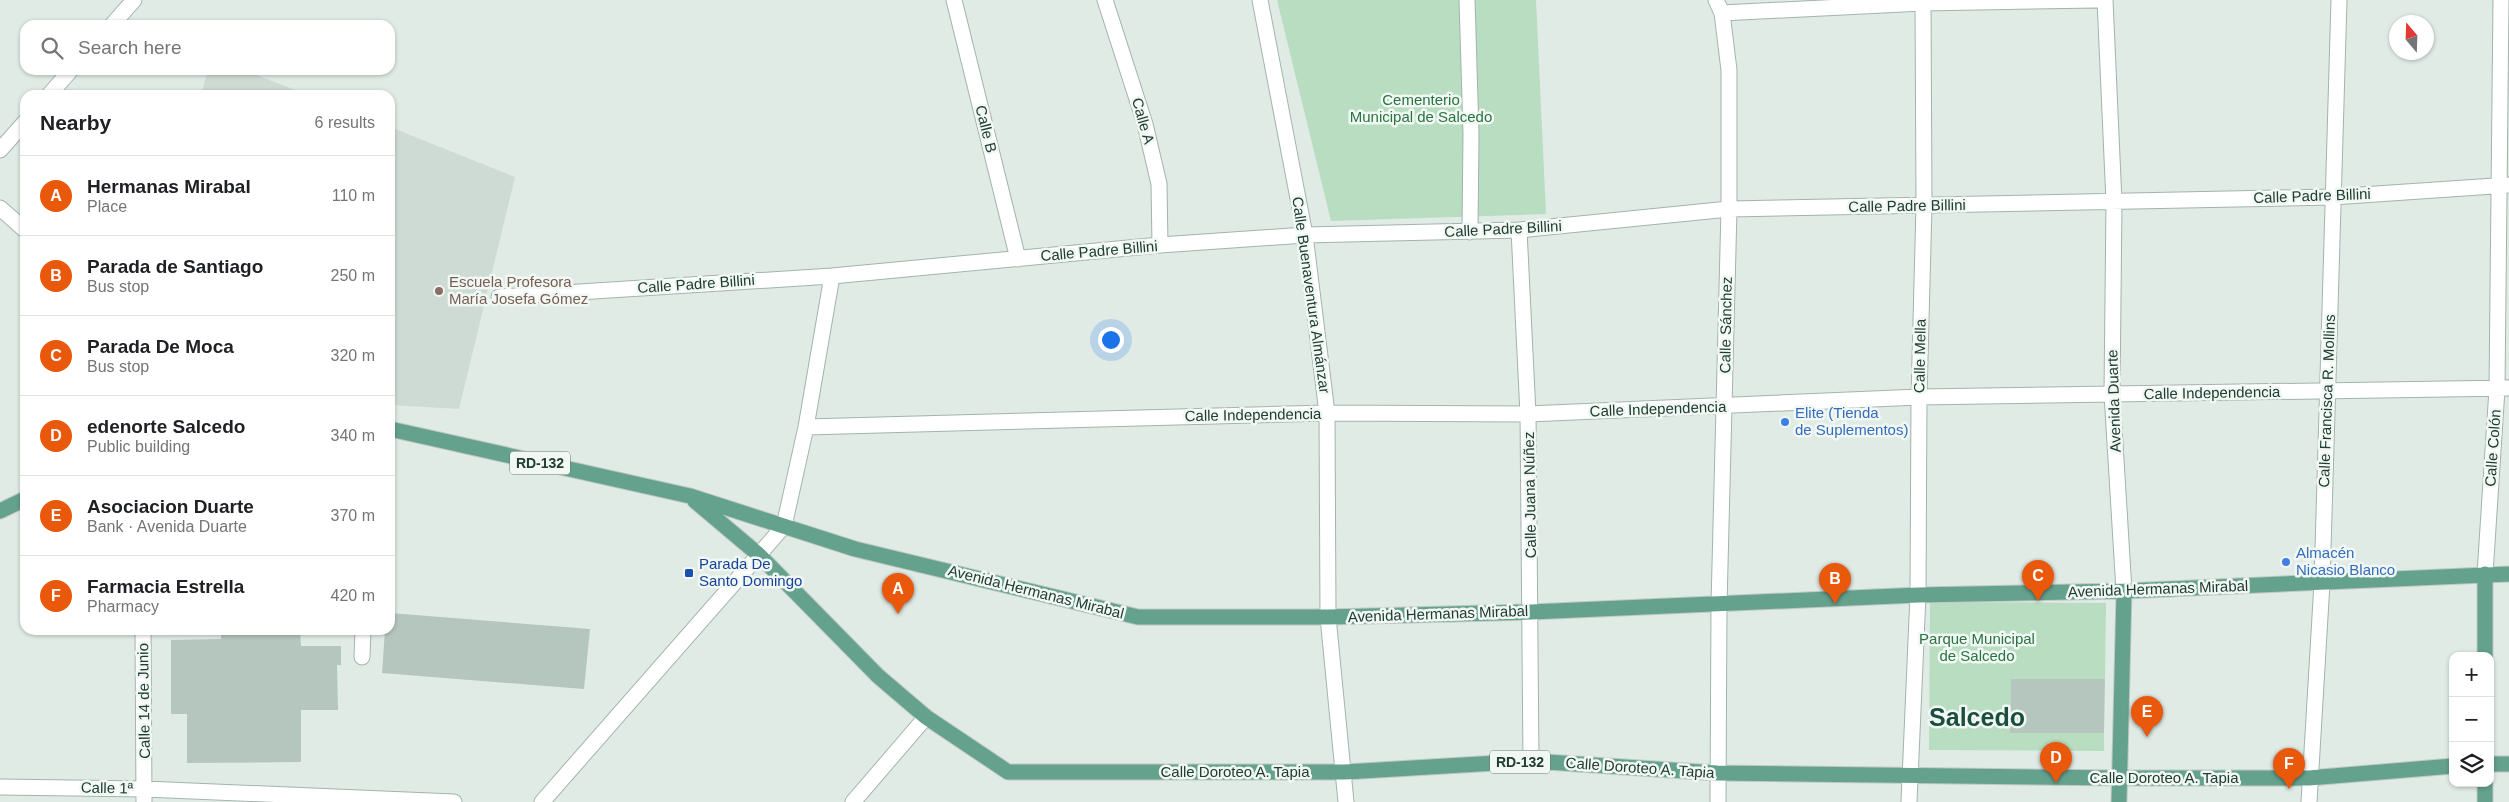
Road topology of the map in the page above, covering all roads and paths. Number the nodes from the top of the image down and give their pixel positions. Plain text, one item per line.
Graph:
1 (134, 0) edge
2 (954, 0) edge
3 (1105, 0) edge
4 (1260, 0) edge
5 (1467, 0) edge
6 (2097, 0) edge
7 (2105, 0) edge
8 (2339, 0) edge
9 (2501, 0) edge
10 (1923, 2) edge
11 (1719, 6) edge
12 (116, 20) edge
13 (67, 75) edge
14 (54, 90) edge
15 (20, 128) edge
16 (0, 150) edge
17 (2504, 185) edge
18 (2332, 197) junction
19 (2114, 202) junction
20 (1924, 206) junction
21 (0, 208) edge
22 (1729, 209) junction
23 (20, 226) edge
24 (1519, 230) junction
25 (1470, 232) junction
26 (1305, 235) junction
27 (1160, 245) junction
28 (1018, 259) junction
29 (832, 276) junction
30 (499, 297) dead end
31 (2503, 388) edge
32 (2328, 391) junction
33 (2112, 394) junction
34 (1919, 397) junction
35 (1724, 406) junction
36 (1327, 413) junction
37 (1528, 414) junction
38 (806, 427) junction
39 (395, 430) edge
40 (690, 496) junction
41 (20, 501) edge
42 (0, 511) edge
43 (784, 526) junction
44 (759, 555) junction
45 (2485, 574) junction
46 (2509, 574) edge
47 (2322, 583) junction
48 (2124, 591) junction
49 (1918, 595) junction
50 (1719, 605) junction
51 (1531, 612) junction
52 (1328, 617) junction
53 (143, 635) edge
54 (363, 635) edge
55 (2485, 652) edge
56 (362, 657) dead end
57 (926, 717) junction
58 (1531, 761) junction
59 (2494, 764) edge
60 (2509, 764) edge
61 (2449, 766) edge
62 (1345, 772) junction
63 (1717, 773) junction
64 (1909, 776) junction
65 (2119, 778) junction
66 (2309, 778) junction
67 (0, 787) edge
68 (2485, 787) edge
69 (144, 795) edge
70 (454, 802) edge
71 (542, 802) edge
72 (853, 802) edge
73 (1346, 802) edge
74 (1718, 802) edge
75 (1909, 802) edge
76 (2119, 802) edge
77 (2310, 802) edge
78 (2485, 802) edge

1 - 12 street
2 - 28 street, Calle B
3 - 27 street, Calle A
4 - 26 street, Calle Buenaventura Almánzar
5 - 25 street
6 - 10 street
7 - 19 street, Avenida Duarte
8 - 18 street, Calle Francisca R. Mollins
9 - 17 street, Calle Colón
10 - 11 street
10 - 20 street, Calle Mella
11 - 22 street, Calle Sánchez
13 - 14 street
15 - 16 street
17 - 18 street, Calle Padre Billini
17 - 31 street, Calle Colón
18 - 19 street, Calle Padre Billini
18 - 32 street, Calle Francisca R. Mollins
19 - 20 street, Calle Padre Billini
19 - 33 street, Avenida Duarte
20 - 22 street, Calle Padre Billini
20 - 34 street, Calle Mella
21 - 23 street
22 - 24 street, Calle Padre Billini
22 - 35 street, Calle Sánchez
24 - 25 street, Calle Padre Billini
24 - 37 street, Calle Juana Núñez
25 - 26 street, Calle Padre Billini
26 - 27 street, Calle Padre Billini
26 - 36 street, Calle Buenaventura Almánzar
27 - 28 street, Calle Padre Billini
28 - 29 street, Calle Padre Billini
29 - 30 street, Calle Padre Billini
29 - 38 street
31 - 32 street, Calle Independencia
31 - 45 street, Calle Colón
32 - 33 street, Calle Independencia
32 - 47 street, Calle Francisca R. Mollins
33 - 34 street, Calle Independencia
33 - 48 street, Avenida Duarte
34 - 35 street, Calle Independencia
34 - 49 street, Calle Mella
35 - 37 street, Calle Independencia
35 - 50 street, Calle Sánchez
36 - 37 street, Calle Independencia
36 - 38 street, Calle Independencia
36 - 52 street, Calle Buenaventura Almánzar
37 - 51 street, Calle Juana Núñez
38 - 43 street
39 - 40 main road, Avenida Hermanas Mirabal / RD-132
40 - 43 main road, Avenida Hermanas Mirabal / RD-132
40 - 44 main road, Calle Doroteo A. Tapia / RD-132
41 - 42 main road
43 - 44 street
43 - 52 main road, Avenida Hermanas Mirabal / RD-132
44 - 57 main road, Calle Doroteo A. Tapia / RD-132
44 - 71 street
45 - 46 main road, Avenida Hermanas Mirabal / RD-132
45 - 47 main road, Avenida Hermanas Mirabal / RD-132
45 - 55 main road, Calle Colón
47 - 48 main road, Avenida Hermanas Mirabal / RD-132
47 - 66 street, Calle Francisca R. Mollins
48 - 49 main road, Avenida Hermanas Mirabal / RD-132
48 - 65 main road, Avenida Duarte
49 - 50 main road, Avenida Hermanas Mirabal / RD-132
49 - 64 street, Calle Mella
50 - 51 main road, Avenida Hermanas Mirabal / RD-132
50 - 63 street, Calle Sánchez
51 - 52 main road, Avenida Hermanas Mirabal / RD-132
51 - 58 street, Calle Juana Núñez
52 - 62 street, Calle Buenaventura Almánzar
53 - 69 street, Calle 14 de Junio
54 - 56 street
57 - 62 main road, Calle Doroteo A. Tapia / RD-132
57 - 72 street
58 - 62 main road, Calle Doroteo A. Tapia / RD-132
58 - 63 main road, Calle Doroteo A. Tapia / RD-132
59 - 60 main road
61 - 66 main road, Calle Doroteo A. Tapia / RD-132
62 - 73 street, Calle Buenaventura Almánzar
63 - 64 main road, Calle Doroteo A. Tapia / RD-132
63 - 74 street, Calle Sánchez
64 - 65 main road, Calle Doroteo A. Tapia / RD-132
64 - 75 street, Calle Mella
65 - 66 main road, Calle Doroteo A. Tapia / RD-132
65 - 76 main road, Avenida Duarte
66 - 77 street, Calle Francisca R. Mollins
67 - 69 street, Calle 1ª
68 - 78 main road
69 - 70 street, Calle 1ª

